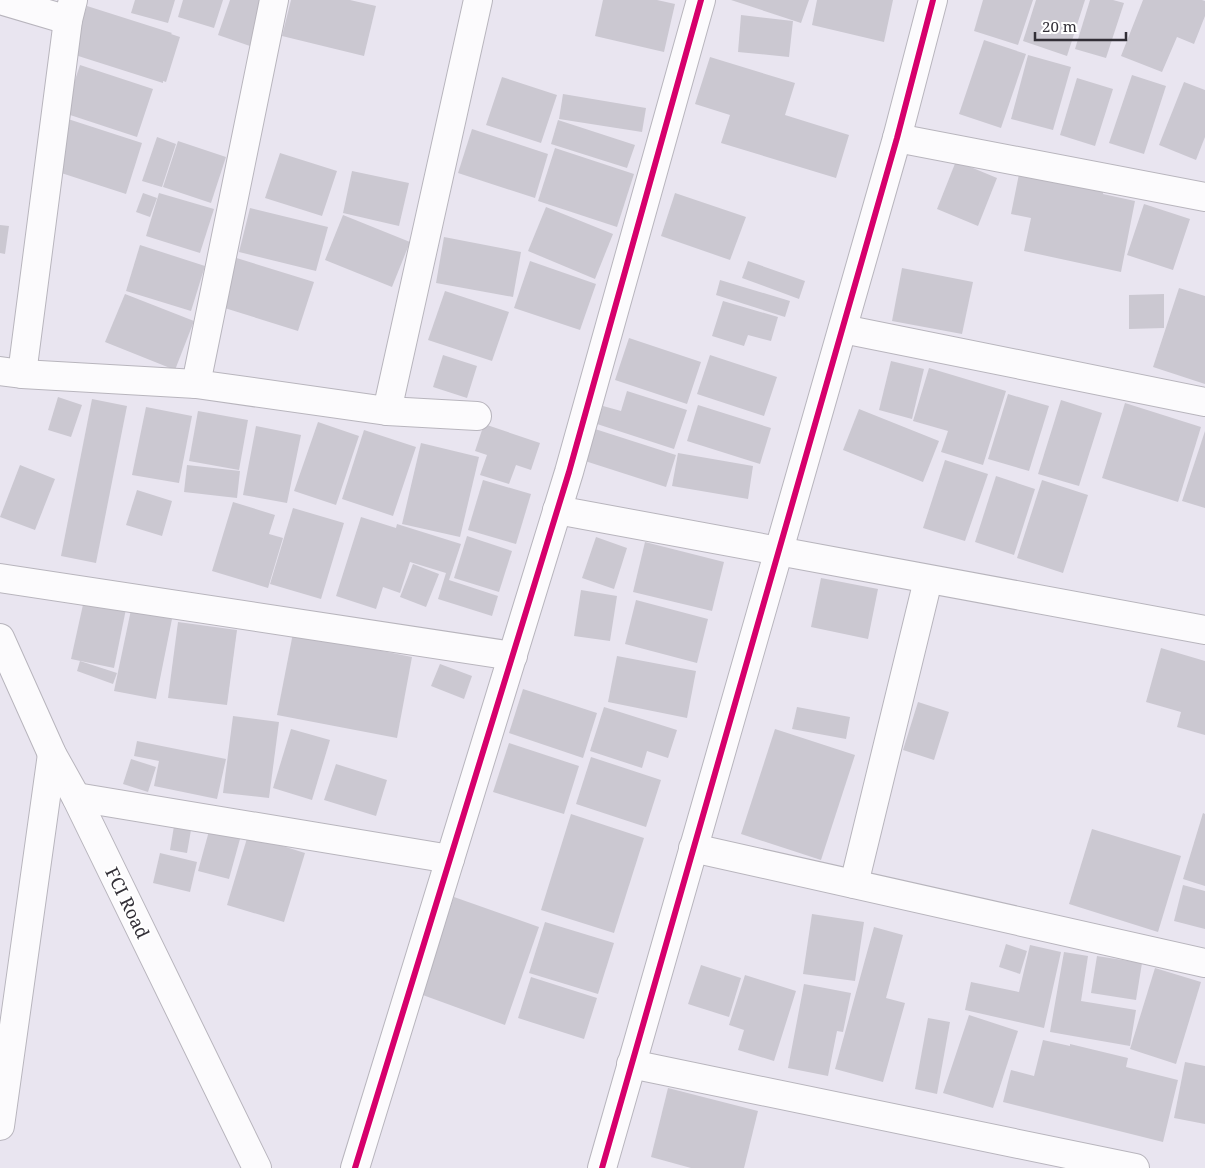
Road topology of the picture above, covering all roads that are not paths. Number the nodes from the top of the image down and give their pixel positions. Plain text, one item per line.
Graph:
1 (0, 0) edge
2 (274, 0) edge
3 (478, 0) edge
4 (701, 0) edge
5 (933, 0) edge
6 (70, 10) edge
7 (897, 138) junction
8 (1205, 197) edge
9 (842, 329) junction
10 (11, 373) edge
11 (196, 384) junction
12 (1205, 402) edge
13 (387, 411) junction
14 (476, 416) dead end
15 (557, 510) junction
16 (778, 552) junction
17 (0, 578) edge
18 (928, 580) junction
19 (1205, 630) edge
20 (0, 638) edge
21 (513, 656) junction
22 (52, 754) junction
23 (76, 797) junction
24 (693, 848) junction
25 (450, 859) junction
26 (854, 884) junction
27 (1205, 963) edge
28 (631, 1064) junction
29 (0, 1126) edge
30 (257, 1168) edge
31 (355, 1168) edge
32 (602, 1168) edge
33 (1135, 1168) edge

1 - 6 street
2 - 11 street
3 - 13 street
4 - 15 street
5 - 7 street
6 - 10 street
7 - 8 street
7 - 9 street
9 - 12 street
9 - 16 street
10 - 11 street
11 - 13 street
13 - 14 street
15 - 16 street
15 - 21 street
16 - 18 street
16 - 24 street
17 - 21 street
18 - 19 street
18 - 26 street
20 - 22 street, FCI Road
21 - 25 street
22 - 23 street, FCI Road
22 - 29 street
23 - 25 street
23 - 30 street, FCI Road
24 - 26 street
24 - 28 street
25 - 31 street
26 - 27 street
28 - 32 street
28 - 33 street

